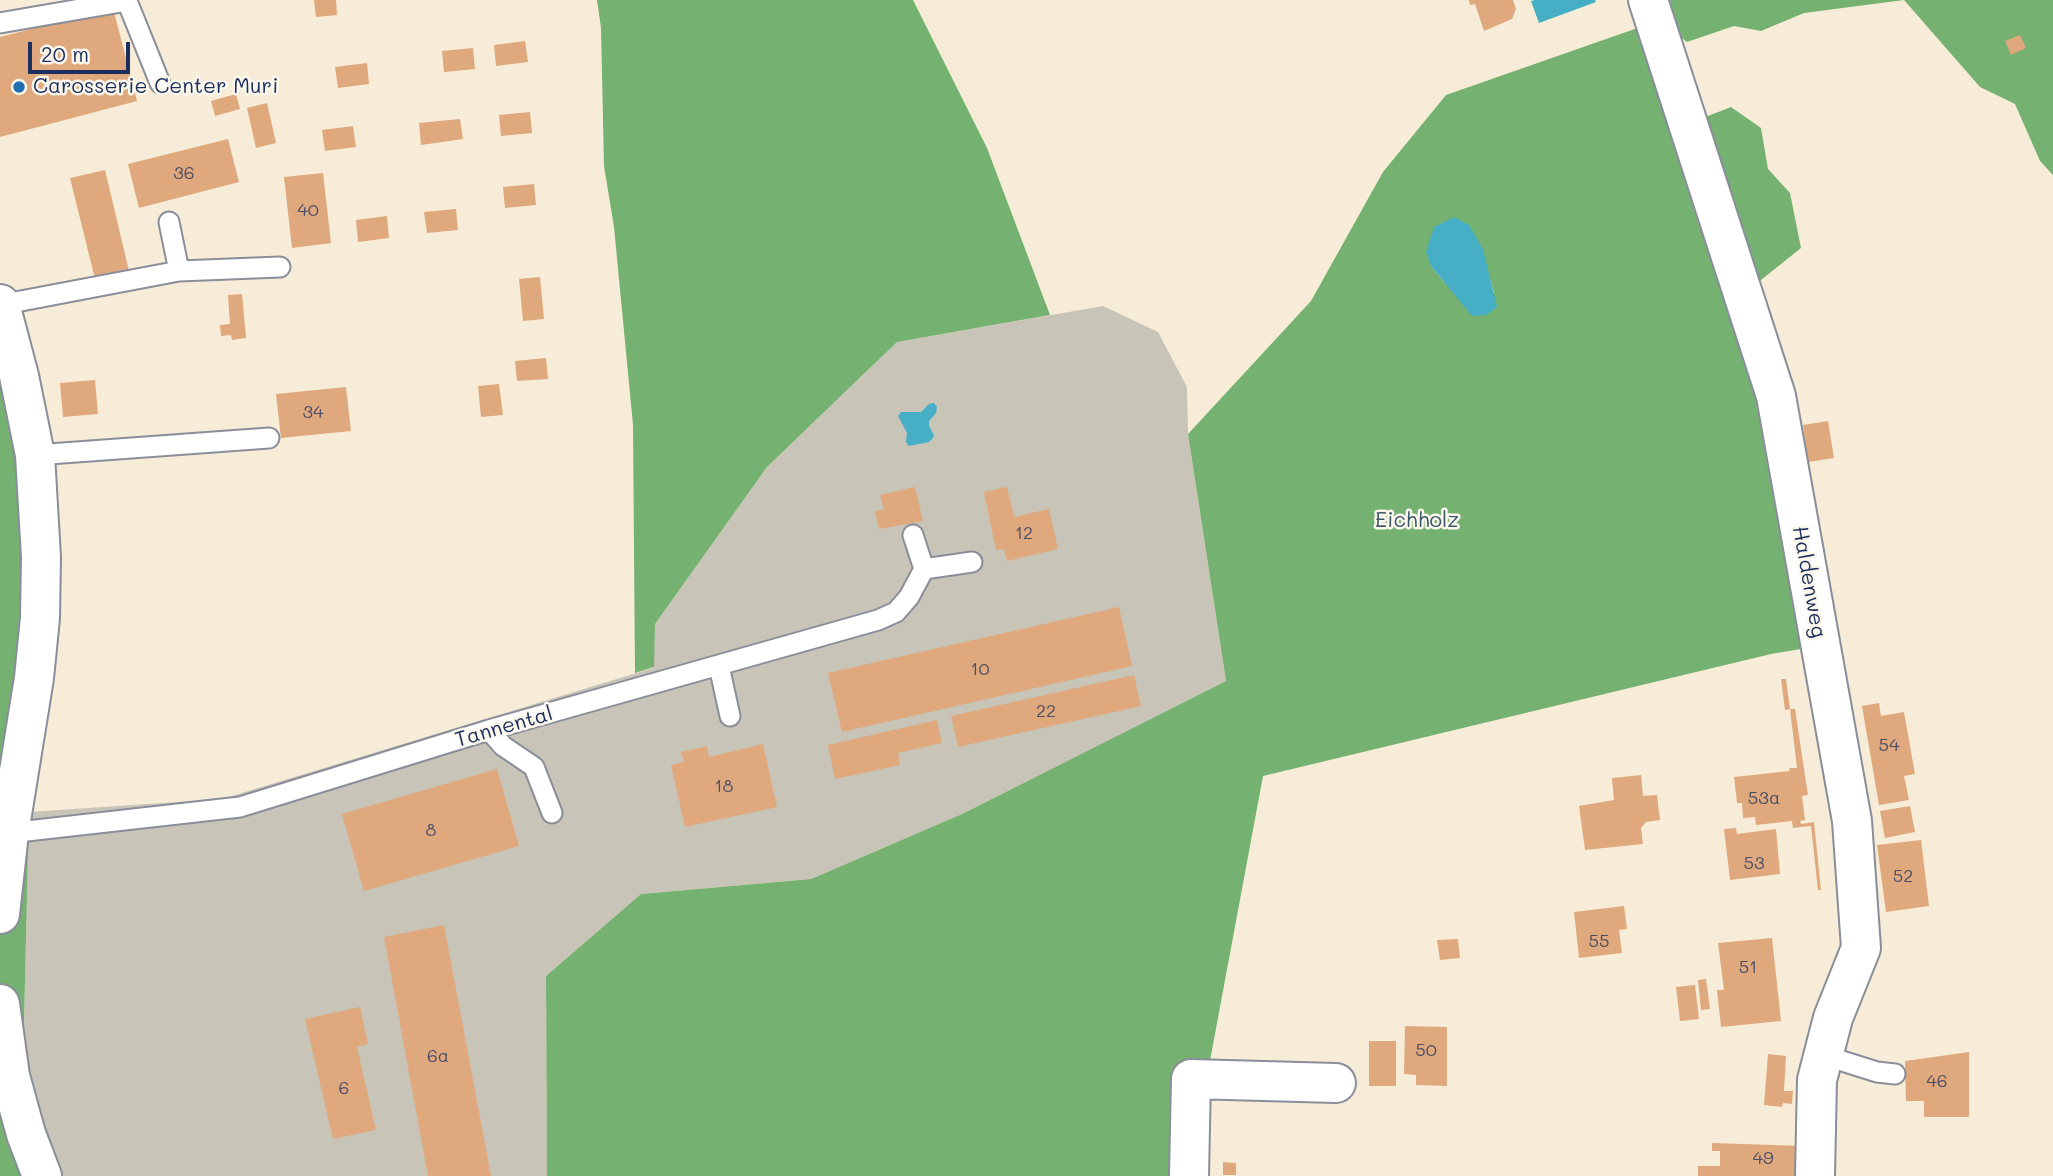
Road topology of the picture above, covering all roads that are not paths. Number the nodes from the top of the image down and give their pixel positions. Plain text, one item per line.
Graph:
1 (1648, 0) edge
2 (0, 23) edge
3 (160, 83) dead end
4 (169, 222) dead end
5 (280, 268) dead end
6 (178, 271) junction
7 (0, 305) edge
8 (269, 438) dead end
9 (34, 455) junction
10 (913, 535) dead end
11 (972, 562) dead end
12 (924, 569) junction
13 (719, 666) junction
14 (730, 716) dead end
15 (489, 730) junction
16 (552, 813) dead end
17 (9, 833) junction
18 (0, 914) edge
19 (0, 1004) edge
20 (1823, 1055) junction
21 (1895, 1074) dead end
22 (1336, 1083) dead end
23 (42, 1176) edge
24 (1189, 1176) edge
25 (1815, 1176) edge

1 - 20 street, Haldenweg
2 - 3 lane
4 - 6 lane
5 - 6 lane
6 - 7 lane
7 - 9 street
8 - 9 lane
9 - 17 street
10 - 12 lane
11 - 12 lane
12 - 13 lane, Tannental
13 - 14 lane
13 - 15 lane, Tannental
15 - 16 lane
15 - 17 lane, Tannental
17 - 18 street
19 - 23 street
20 - 21 lane
20 - 25 street, Haldenweg
22 - 24 street

